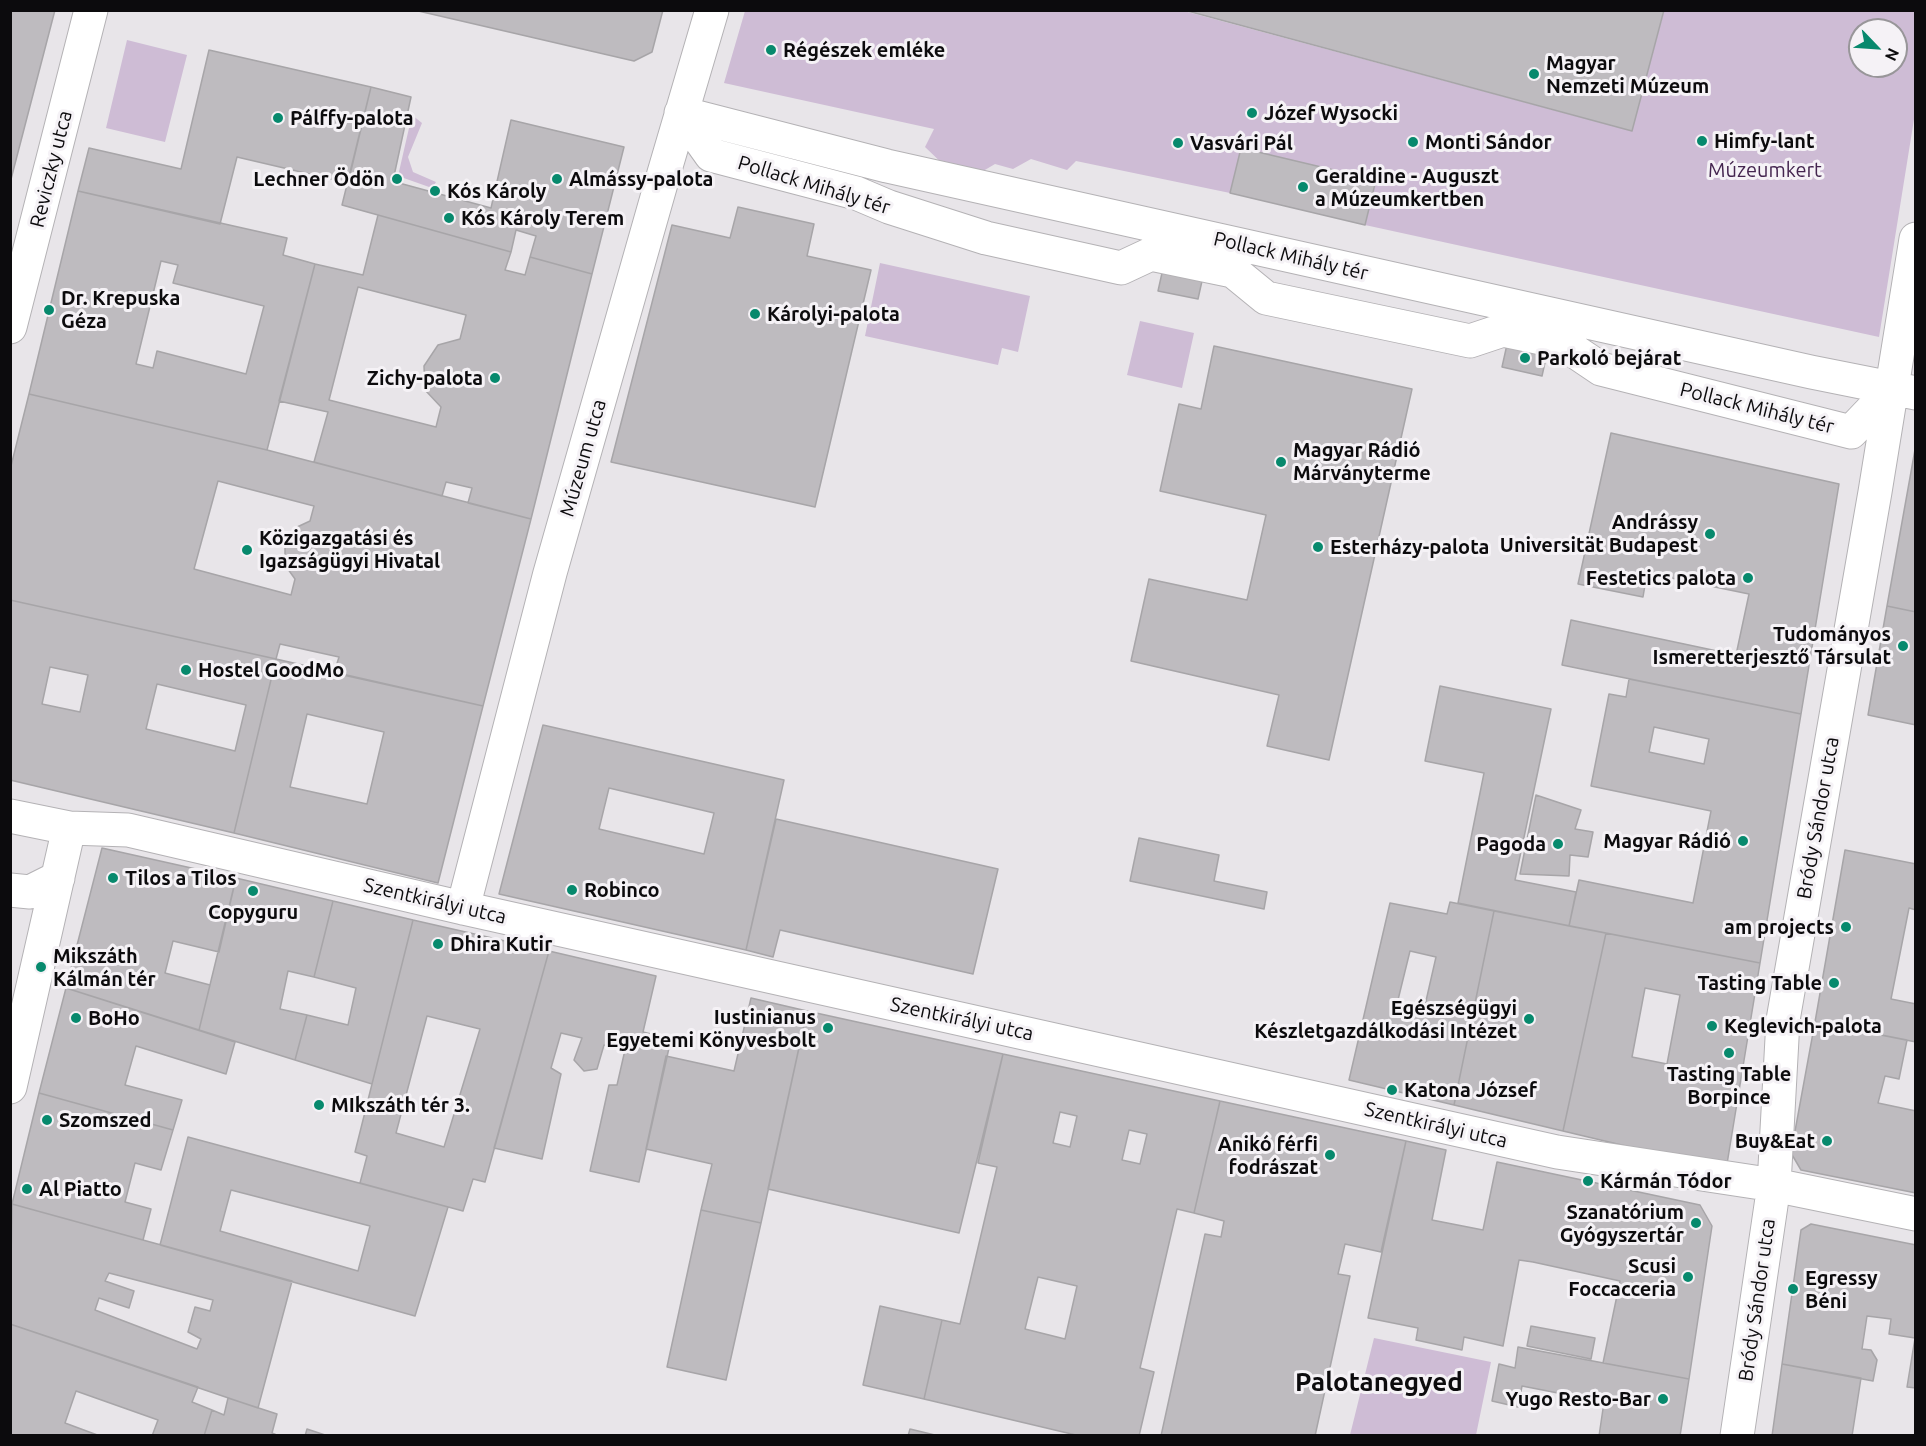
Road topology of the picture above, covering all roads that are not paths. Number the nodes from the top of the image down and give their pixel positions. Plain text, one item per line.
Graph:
1 (91, 10) edge
2 (712, 10) edge
3 (681, 113) junction
4 (1916, 239) edge
5 (10, 327) edge
6 (1904, 390) edge
7 (10, 816) edge
8 (69, 828) junction
9 (58, 879) junction
10 (10, 890) edge
11 (463, 908) junction
12 (11, 1085) edge
13 (1774, 1185) junction
14 (1916, 1214) edge
15 (1737, 1436) edge

1 - 5 street, Reviczky utca
2 - 3 street, Múzeum utca
3 - 6 street, Pollack Mihály tér
3 - 6 street, Pollack Mihály tér
3 - 11 street, Múzeum utca
4 - 6 street, Bródy Sándor utca
6 - 13 street, Bródy Sándor utca
7 - 8 street, Szentkirályi utca
8 - 9 street
8 - 11 street, Szentkirályi utca
9 - 10 street
9 - 12 street
11 - 13 street, Szentkirályi utca
13 - 14 street, Szentkirályi utca
13 - 15 street, Bródy Sándor utca

